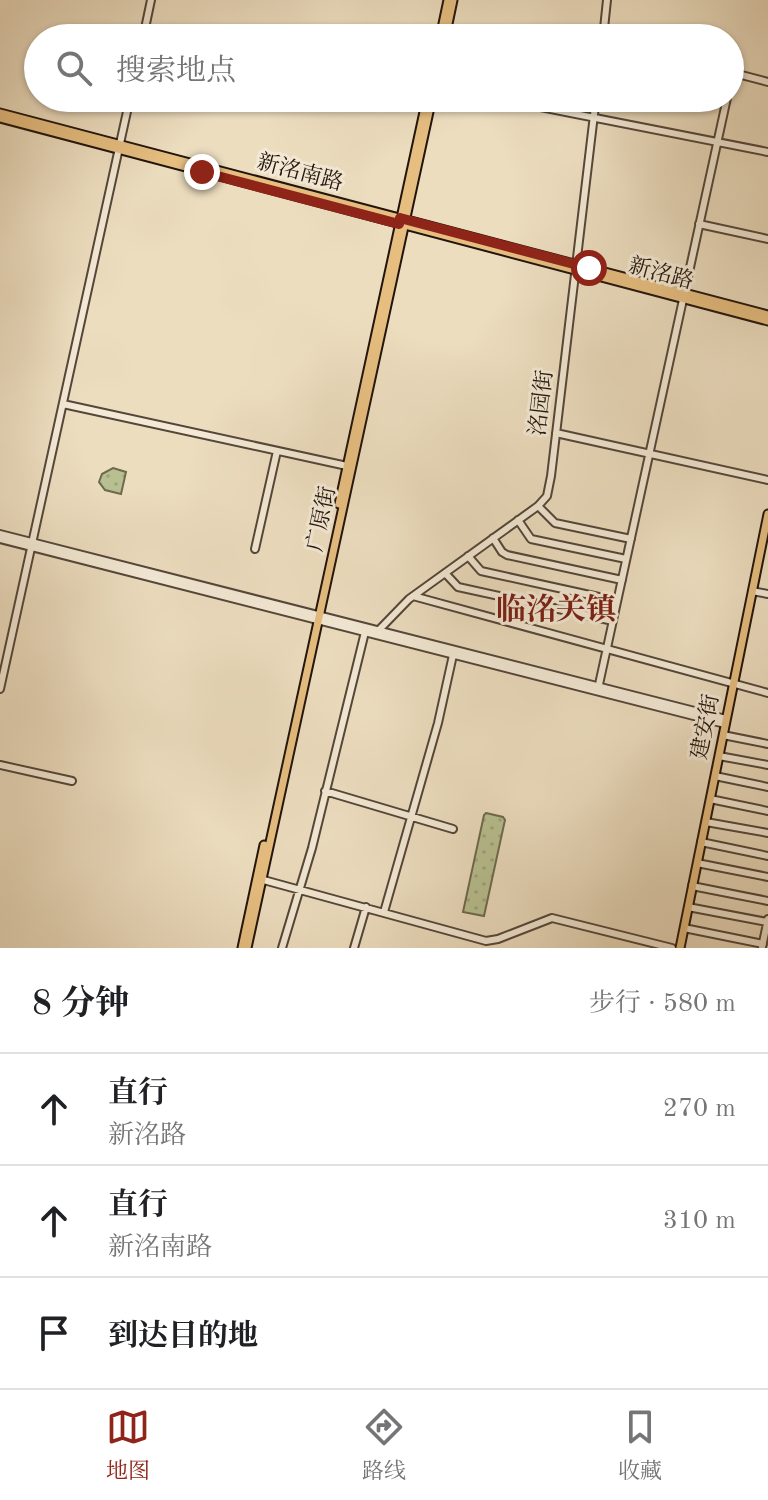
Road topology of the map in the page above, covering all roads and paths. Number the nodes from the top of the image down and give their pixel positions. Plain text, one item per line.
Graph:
1 (151, 0) edge
2 (451, 0) edge
3 (607, 0) edge
4 (146, 24) edge
5 (446, 24) edge
6 (604, 24) edge
7 (744, 76) edge
8 (768, 82) edge
9 (127, 112) edge
10 (427, 112) edge
11 (564, 112) edge
12 (595, 112) edge
13 (724, 112) edge
14 (0, 116) edge
15 (594, 118) junction
16 (717, 142) junction
17 (119, 147) junction
18 (768, 152) edge
19 (403, 222) junction
20 (699, 224) junction
21 (768, 239) edge
22 (576, 267) junction
23 (684, 296) junction
24 (768, 318) edge
25 (63, 404) junction
26 (556, 433) junction
27 (277, 451) junction
28 (649, 455) junction
29 (347, 466) junction
30 (768, 480) edge
31 (538, 506) junction
32 (768, 514) edge
33 (518, 520) junction
34 (0, 537) edge
35 (493, 538) junction
36 (631, 539) junction
37 (32, 545) junction
38 (255, 549) dead end
39 (468, 556) junction
40 (626, 559) junction
41 (445, 573) junction
42 (622, 580) junction
43 (752, 591) junction
44 (768, 594) edge
45 (413, 596) junction
46 (617, 601) junction
47 (317, 618) junction
48 (613, 621) junction
49 (378, 631) junction
50 (365, 632) junction
51 (606, 650) junction
52 (453, 655) junction
53 (734, 683) junction
54 (0, 689) edge
55 (598, 689) junction
56 (768, 693) edge
57 (726, 722) junction
58 (723, 735) junction
59 (768, 744) edge
60 (719, 756) junction
61 (0, 765) edge
62 (768, 765) edge
63 (715, 776) junction
64 (72, 781) dead end
65 (768, 787) edge
66 (325, 791) junction
67 (710, 799) junction
68 (768, 811) edge
69 (411, 817) junction
70 (706, 822) junction
71 (453, 829) dead end
72 (768, 833) edge
73 (701, 842) junction
74 (768, 856) edge
75 (697, 863) junction
76 (768, 877) edge
77 (259, 879) junction
78 (692, 886) junction
79 (300, 890) junction
80 (768, 901) edge
81 (366, 907) junction
82 (688, 907) junction
83 (384, 912) junction
84 (768, 921) edge
85 (684, 928) junction
86 (762, 946) edge
87 (244, 948) edge
88 (282, 948) edge
89 (354, 948) edge
90 (672, 948) edge
91 (680, 948) edge

1 - 4 street
2 - 5 main road
3 - 6 street
7 - 8 street
9 - 17 street
10 - 19 main road, 广原街
11 - 15 street
12 - 15 street, 洺园街
13 - 16 street
14 - 17 main road, 新洺南路
15 - 16 street
15 - 22 street, 洺园街
16 - 18 street
16 - 20 street
17 - 19 main road, 新洺南路
17 - 25 street
19 - 22 main road, 新洺路
19 - 29 main road, 广原街
19 - 47 main road, 广原街
20 - 21 street
20 - 23 street
22 - 23 main road, 新洺路
22 - 26 street, 洺园街
23 - 24 main road, 新洺路
23 - 28 street
25 - 27 street
25 - 37 street
26 - 28 street
26 - 31 street, 洺园街
27 - 29 street
27 - 38 street
28 - 30 street
28 - 36 street
29 - 47 main road, 广原街
31 - 33 street
31 - 36 street
32 - 43 main road, 建安街
33 - 35 street
33 - 40 street
34 - 37 street
35 - 39 street
35 - 42 street
36 - 40 street
37 - 47 street
37 - 54 street
39 - 41 street
39 - 46 street
40 - 42 street
41 - 45 street
41 - 48 street
42 - 46 street
43 - 44 street
43 - 53 main road, 建安街
45 - 49 street
45 - 51 street
46 - 48 street
47 - 49 street
47 - 50 street
47 - 77 main road, 广原街
48 - 51 street
49 - 55 street
50 - 52 street
50 - 66 street
51 - 53 street
51 - 55 street
52 - 55 street
52 - 69 street
53 - 56 street
53 - 57 main road, 建安街
55 - 57 street
57 - 58 main road, 建安街
58 - 59 street
58 - 60 main road, 建安街
60 - 62 street
60 - 63 main road, 建安街
61 - 64 street
63 - 65 street
63 - 67 main road, 建安街
66 - 69 street
66 - 79 street
67 - 68 street
67 - 70 main road, 建安街
69 - 71 street
69 - 83 street
70 - 72 street
70 - 73 main road, 建安街
73 - 74 street
73 - 75 main road, 建安街
75 - 76 street
75 - 78 main road, 建安街
77 - 79 street
77 - 87 main road, 广原街
78 - 80 street
78 - 82 main road, 建安街
79 - 81 street
79 - 88 street
81 - 83 street
81 - 89 street
82 - 84 street
82 - 85 main road, 建安街
83 - 90 street
84 - 86 street
85 - 86 street
85 - 91 main road, 建安街

